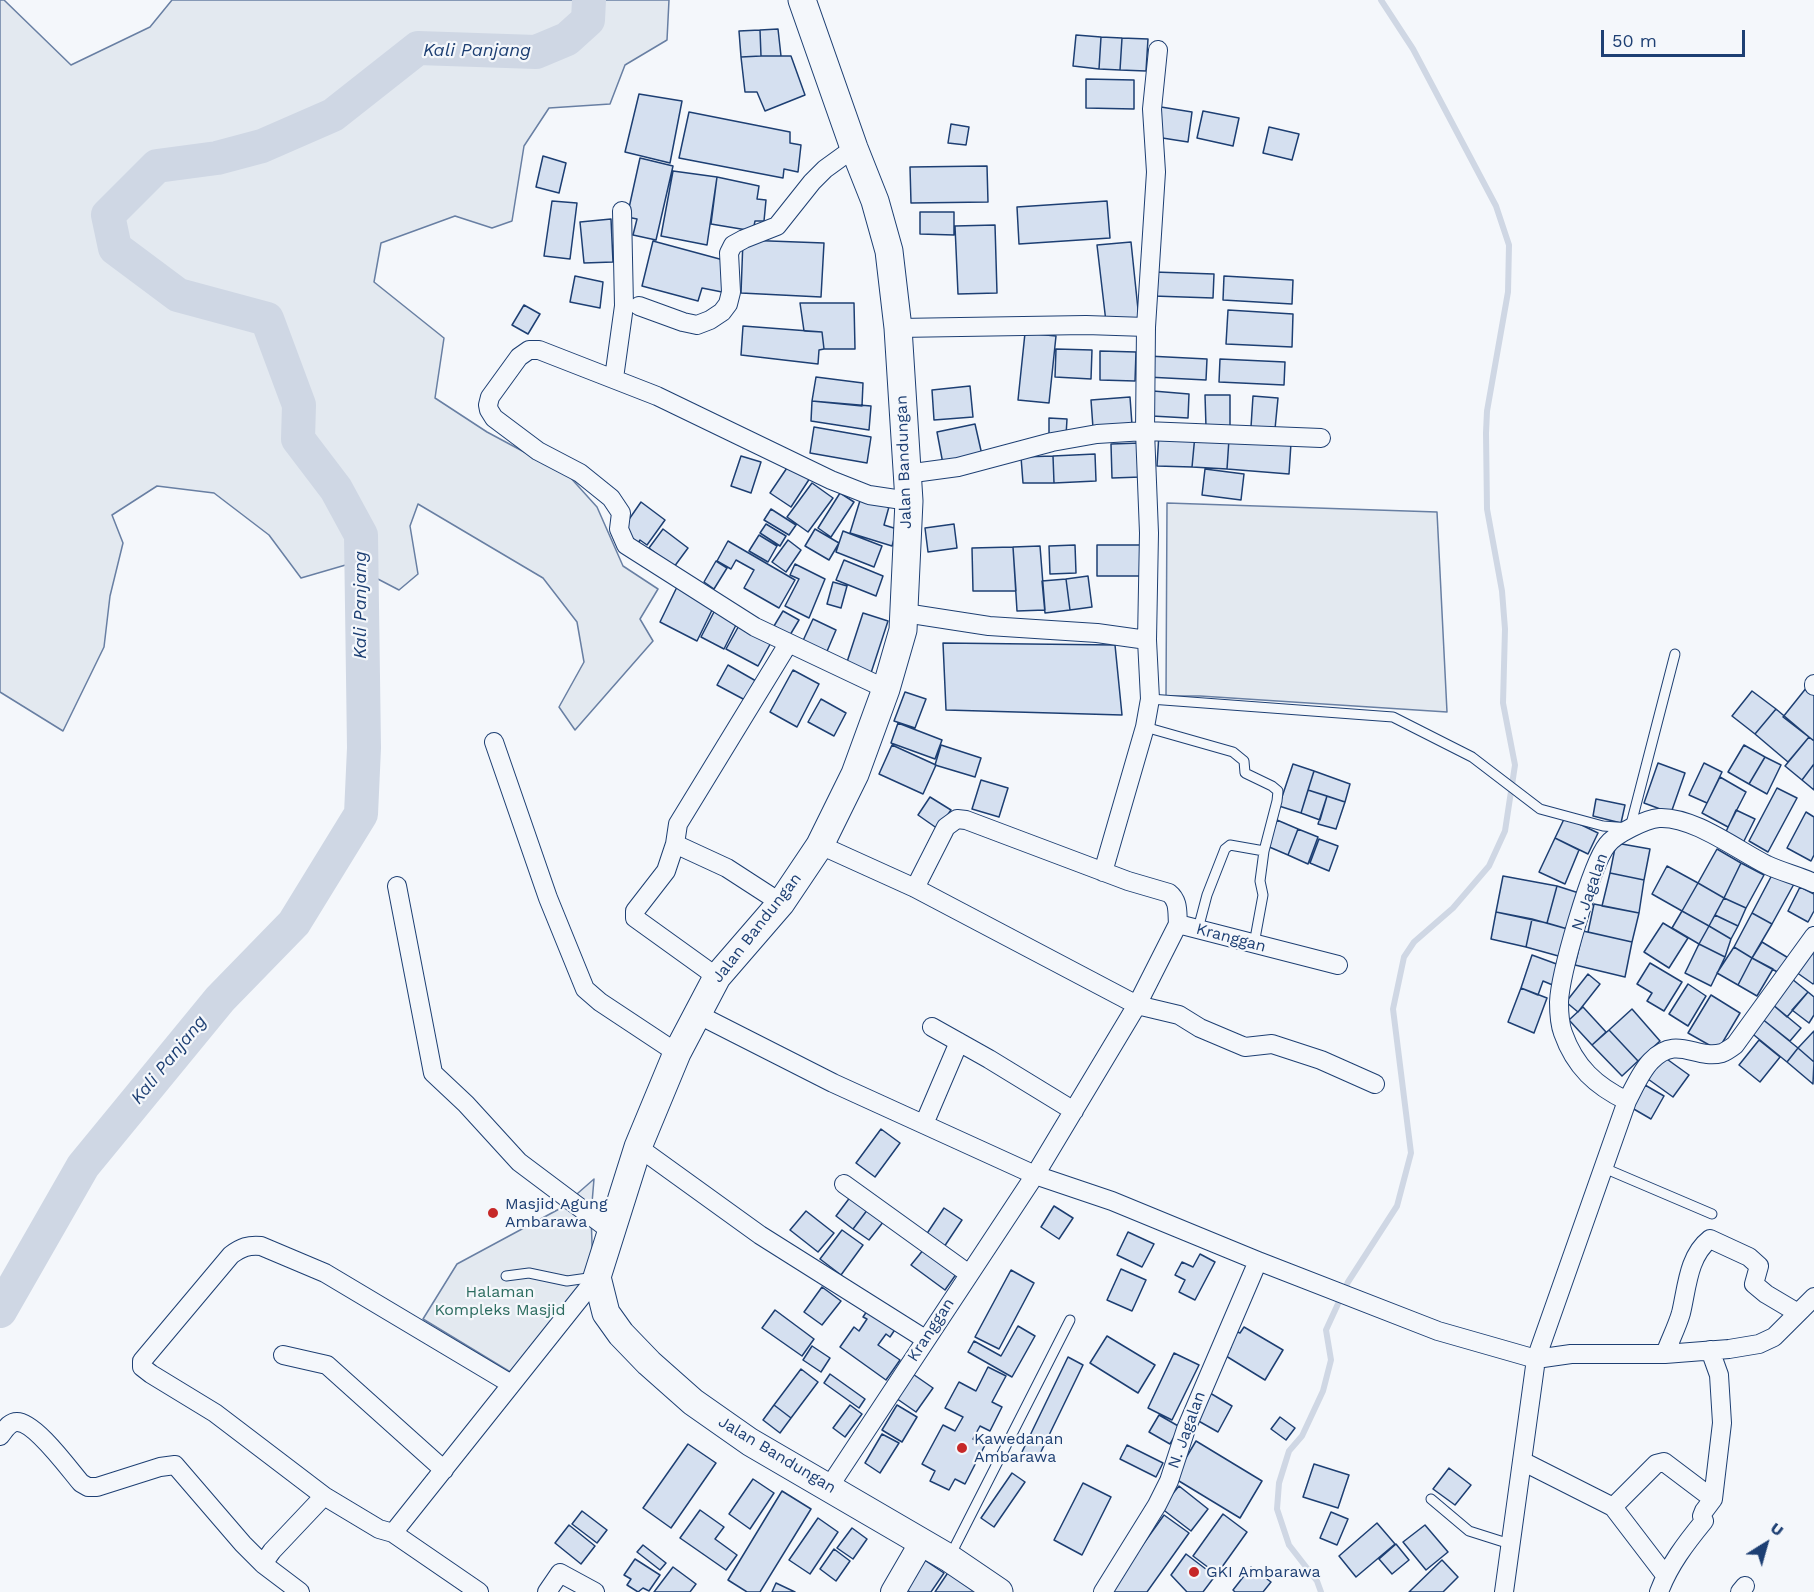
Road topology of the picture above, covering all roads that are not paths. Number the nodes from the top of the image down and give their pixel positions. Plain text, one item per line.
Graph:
1 (802, 0) edge
2 (1158, 50) dead end
3 (854, 148) junction
4 (622, 211) dead end
5 (639, 306) dead end
6 (897, 327) junction
7 (1146, 327) junction
8 (614, 378) junction
9 (1145, 431) junction
10 (1321, 438) dead end
11 (906, 474) junction
12 (909, 501) junction
13 (905, 613) junction
14 (1147, 640) junction
15 (788, 644) junction
16 (1675, 654) dead end
17 (886, 689) junction
18 (1150, 699) junction
19 (1144, 727) junction
20 (494, 742) dead end
21 (1630, 828) junction
22 (675, 844) junction
23 (820, 844) junction
24 (1264, 851) junction
25 (1102, 872) junction
26 (1813, 881) edge
27 (397, 886) dead end
28 (915, 888) junction
29 (781, 903) junction
30 (1178, 924) junction
31 (1198, 929) junction
32 (1814, 936) edge
33 (1254, 944) junction
34 (1338, 965) dead end
35 (717, 977) junction
36 (1137, 1005) junction
37 (697, 1014) junction
38 (932, 1027) dead end
39 (959, 1042) junction
40 (677, 1053) junction
41 (1375, 1084) dead end
42 (1627, 1101) junction
43 (1074, 1111) junction
44 (924, 1124) junction
45 (638, 1147) junction
46 (1604, 1168) junction
47 (1035, 1175) junction
48 (844, 1184) dead end
49 (1712, 1214) dead end
50 (611, 1231) junction
51 (1258, 1261) junction
52 (969, 1274) junction
53 (506, 1276) dead end
54 (597, 1277) junction
55 (1814, 1297) edge
56 (1798, 1313) junction
57 (1070, 1320) dead end
58 (925, 1339) junction
59 (1710, 1350) junction
60 (1665, 1354) junction
61 (283, 1355) dead end
62 (1536, 1359) junction
63 (511, 1384) junction
64 (0, 1436) edge
65 (1522, 1461) junction
66 (444, 1470) junction
67 (829, 1487) junction
68 (324, 1496) junction
69 (1431, 1499) dead end
70 (1713, 1500) junction
71 (1612, 1507) junction
72 (393, 1533) junction
73 (922, 1542) junction
74 (1510, 1544) junction
75 (949, 1558) junction
76 (263, 1564) junction
77 (1662, 1583) edge
78 (300, 1592) edge
79 (479, 1592) edge
80 (547, 1592) edge
81 (595, 1592) edge
82 (893, 1592) edge
83 (999, 1592) edge
84 (1103, 1592) edge
85 (1504, 1592) edge

1 - 3 main road, Jalan Bandungan
2 - 7 street
3 - 5 street
3 - 6 main road, Jalan Bandungan
4 - 8 street
6 - 7 street
6 - 11 main road, Jalan Bandungan
7 - 9 street
8 - 12 street
8 - 15 street
9 - 10 street
9 - 11 street
9 - 14 street
11 - 12 main road, Jalan Bandungan
12 - 13 main road, Jalan Bandungan
13 - 14 street
13 - 17 main road, Jalan Bandungan
14 - 18 street
15 - 17 street
15 - 22 street
16 - 21 lane
17 - 23 main road, Jalan Bandungan
18 - 19 street
18 - 21 lane
19 - 24 lane
19 - 25 street
20 - 40 street
21 - 26 street, N. Jagalan
21 - 42 street, N. Jagalan
22 - 29 street
22 - 35 street
23 - 28 street
23 - 29 main road, Jalan Bandungan
24 - 31 lane
24 - 33 lane
25 - 28 street
25 - 30 street
27 - 50 street
28 - 36 street
29 - 35 main road, Jalan Bandungan
30 - 31 street, Kranggan
30 - 36 street, Kranggan
31 - 33 street, Kranggan
32 - 42 street
33 - 34 street, Kranggan
35 - 37 main road, Jalan Bandungan
36 - 41 street
36 - 43 street, Kranggan
37 - 40 main road, Jalan Bandungan
37 - 44 street
38 - 39 street
39 - 43 street
39 - 44 street
40 - 45 main road, Jalan Bandungan
42 - 46 street
43 - 47 street, Kranggan
44 - 47 street
45 - 50 main road, Jalan Bandungan
45 - 58 street
46 - 49 lane
46 - 62 street
47 - 51 street
47 - 52 street, Kranggan
48 - 52 street
50 - 54 main road, Jalan Bandungan
51 - 62 street
51 - 84 street, N. Jagalan
52 - 58 street, Kranggan
53 - 54 lane
54 - 63 street
54 - 67 main road, Jalan Bandungan
55 - 56 street
56 - 59 street
56 - 60 street
57 - 75 lane
58 - 67 street, Kranggan
59 - 60 street
59 - 70 street
60 - 62 street
61 - 66 street
62 - 65 street
63 - 66 street
63 - 68 street
64 - 76 street
65 - 71 street
65 - 74 street
66 - 72 street
67 - 73 main road, Jalan Bandungan
68 - 72 street
68 - 76 street
69 - 74 lane
70 - 71 street
70 - 77 street
71 - 77 street
72 - 79 street
73 - 75 main road, Jalan Bandungan
73 - 82 main road
74 - 85 street
75 - 83 main road, Jalan Bandungan
76 - 78 street
80 - 81 street

